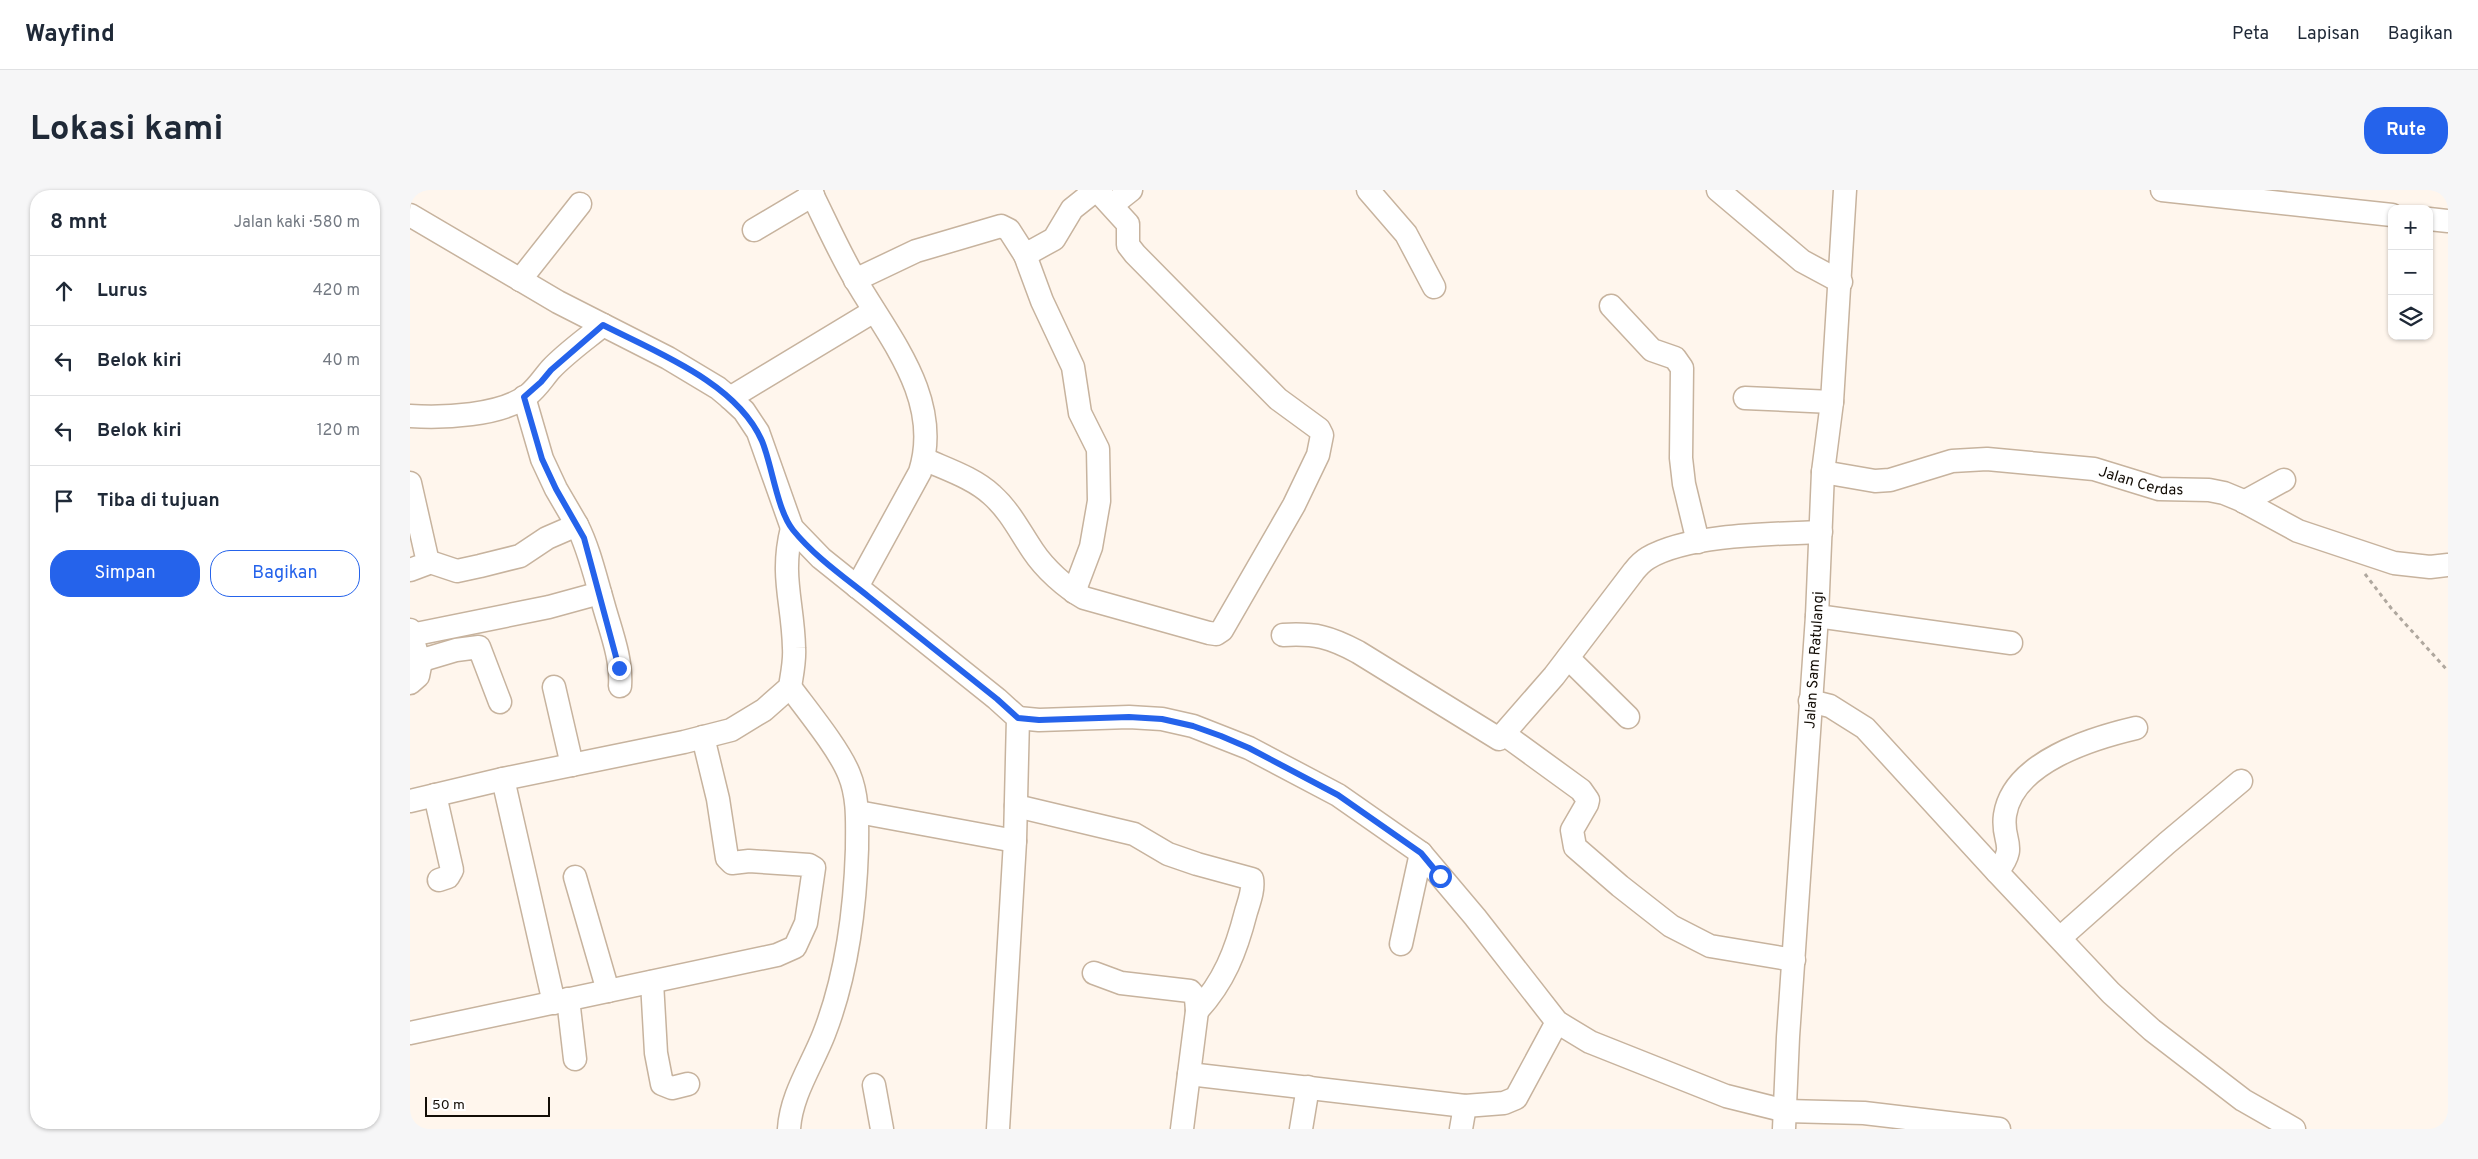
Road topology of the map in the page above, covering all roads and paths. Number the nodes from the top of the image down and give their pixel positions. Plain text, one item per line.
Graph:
1 (1131, 190) edge
2 (1368, 190) edge
3 (1718, 190) edge
4 (1845, 190) edge
5 (2162, 190) edge
6 (811, 193) edge
7 (1102, 195) edge
8 (580, 204) dead end
9 (410, 215) edge
10 (2388, 215) edge
11 (2433, 219) edge
12 (2448, 221) edge
13 (754, 230) dead end
14 (1025, 255) junction
15 (520, 280) junction
16 (855, 280) junction
17 (1841, 282) junction
18 (1434, 287) dead end
19 (1611, 306) dead end
20 (874, 311) junction
21 (603, 325) junction
22 (524, 397) junction
23 (730, 398) junction
24 (1745, 398) dead end
25 (1832, 402) junction
26 (410, 416) edge
27 (924, 459) junction
28 (1823, 472) junction
29 (2284, 480) dead end
30 (410, 483) edge
31 (2244, 502) junction
32 (577, 525) junction
33 (792, 528) junction
34 (1821, 532) junction
35 (1698, 542) junction
36 (2348, 550) junction
37 (2448, 565) edge
38 (418, 566) edge
39 (857, 587) junction
40 (1074, 592) junction
41 (600, 593) junction
42 (1817, 616) junction
43 (410, 632) edge
44 (1283, 635) dead end
45 (2011, 643) dead end
46 (421, 661) junction
47 (1561, 667) junction
48 (2448, 671) edge
49 (410, 684) edge
50 (620, 686) dead end
51 (554, 687) dead end
52 (790, 687) junction
53 (1810, 701) junction
54 (500, 702) dead end
55 (1628, 717) dead end
56 (1018, 718) junction
57 (2136, 728) dead end
58 (1504, 734) junction
59 (702, 737) junction
60 (572, 765) junction
61 (503, 779) junction
62 (2242, 782) dead end
63 (435, 796) junction
64 (410, 801) edge
65 (1016, 806) junction
66 (858, 812) junction
67 (1015, 841) junction
68 (1421, 853) junction
69 (1997, 872) junction
70 (575, 877) dead end
71 (439, 880) dead end
72 (2060, 938) junction
73 (1401, 944) dead end
74 (1794, 960) junction
75 (1094, 973) dead end
76 (652, 982) junction
77 (608, 991) junction
78 (561, 1001) junction
79 (1197, 1010) junction
80 (1557, 1022) junction
81 (410, 1033) edge
82 (576, 1059) dead end
83 (1189, 1074) junction
84 (688, 1084) dead end
85 (874, 1085) dead end
86 (1308, 1088) junction
87 (1465, 1106) junction
88 (1785, 1120) edge
89 (789, 1129) edge
90 (882, 1129) edge
91 (998, 1129) edge
92 (1182, 1129) edge
93 (1301, 1129) edge
94 (1461, 1129) edge
95 (1999, 1129) edge
96 (2294, 1129) edge

1 - 7 street
2 - 18 street
3 - 17 street
4 - 17 street, Jalan Sam Ratulangi
5 - 10 street
6 - 13 street
6 - 16 street
7 - 14 street
7 - 40 street
8 - 15 street
9 - 15 street
11 - 12 street
14 - 16 street
14 - 40 street
15 - 21 street
16 - 20 street
17 - 25 street, Jalan Sam Ratulangi
19 - 35 street
20 - 23 street
20 - 27 street
21 - 22 street
21 - 23 street
22 - 26 street
22 - 32 street
23 - 33 street
24 - 25 street
25 - 28 street, Jalan Sam Ratulangi
27 - 39 street
27 - 40 street
28 - 31 street, Jalan Cerdas
28 - 34 street, Jalan Sam Ratulangi
29 - 31 street
30 - 38 street
31 - 36 street, Jalan Cerdas
32 - 38 street
32 - 41 street
33 - 39 street
33 - 52 street
34 - 35 street
34 - 42 street, Jalan Sam Ratulangi
35 - 47 street
36 - 37 street, Jalan Cerdas
36 - 48 path
39 - 56 street
41 - 43 street
41 - 50 street
42 - 45 street
42 - 53 street, Jalan Sam Ratulangi
43 - 46 street
44 - 58 street
46 - 49 street
46 - 54 street
47 - 55 street
47 - 58 street
51 - 60 street
52 - 59 street
52 - 66 street
53 - 69 street
53 - 74 street, Jalan Sam Ratulangi
56 - 65 street
56 - 68 street
57 - 69 street
58 - 74 street
59 - 60 street
59 - 76 street
60 - 61 street
61 - 63 street
61 - 78 street
62 - 72 street
63 - 64 street
63 - 71 street
65 - 67 street
65 - 79 street
66 - 67 street
66 - 89 street
67 - 91 street
68 - 73 street
68 - 80 street
69 - 72 street
70 - 77 street
72 - 96 street
74 - 88 street, Jalan Sam Ratulangi
75 - 79 street
76 - 77 street
76 - 84 street
77 - 78 street
78 - 81 street
78 - 82 street
79 - 83 street
80 - 87 street
80 - 88 street
83 - 86 street
83 - 92 street
85 - 90 street
86 - 87 street
86 - 93 street
87 - 94 street
88 - 95 street

